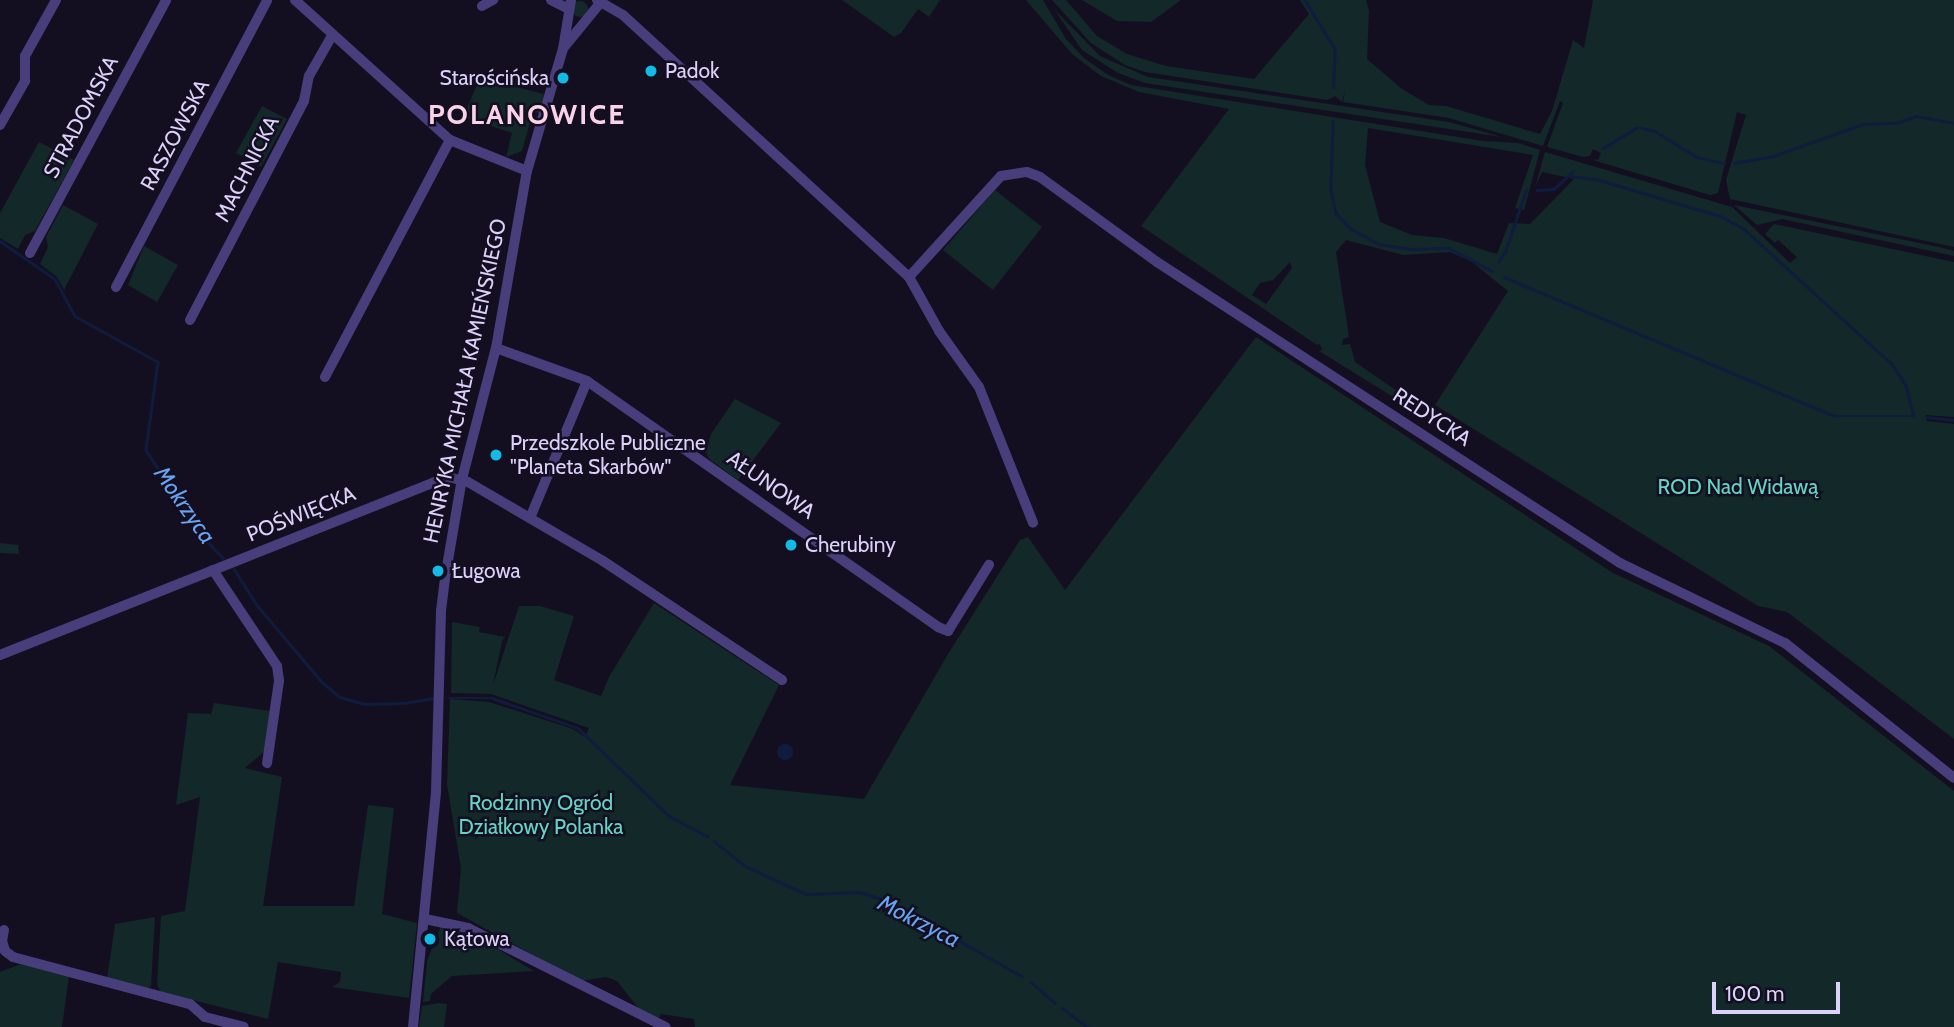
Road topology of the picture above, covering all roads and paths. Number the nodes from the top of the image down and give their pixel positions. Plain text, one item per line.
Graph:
1 (56, 0) edge
2 (166, 0) edge
3 (267, 0) edge
4 (295, 0) edge
5 (551, 0) edge
6 (599, 1) edge
7 (570, 5) edge
8 (333, 34) junction
9 (563, 49) junction
10 (0, 125) edge
11 (450, 140) junction
12 (527, 171) junction
13 (30, 253) dead end
14 (909, 277) junction
15 (116, 287) dead end
16 (190, 320) dead end
17 (496, 348) junction
18 (325, 377) dead end
19 (587, 381) junction
20 (462, 479) junction
21 (530, 518) junction
22 (1034, 523) dead end
23 (989, 565) dead end
24 (213, 570) junction
25 (0, 655) edge
26 (782, 680) dead end
27 (267, 762) dead end
28 (1954, 778) edge
29 (425, 919) junction
30 (4, 930) dead end
31 (244, 1027) edge
32 (413, 1027) edge
33 (666, 1027) edge

1 - 10 street
2 - 13 street, STRADOMSKA
3 - 15 street, RASZOWSKA
4 - 8 street
5 - 7 street
6 - 9 street
6 - 14 street
7 - 9 street, HENRYKA MICHAŁA KAMIEŃSKIEGO
8 - 11 street
8 - 16 street, MACHNICKA
9 - 12 street, HENRYKA MICHAŁA KAMIEŃSKIEGO
11 - 12 street
11 - 18 street
12 - 17 street, HENRYKA MICHAŁA KAMIEŃSKIEGO
14 - 22 street
14 - 28 street, REDYCKA
17 - 19 street, AŁUNOWA
17 - 20 street, HENRYKA MICHAŁA KAMIEŃSKIEGO
19 - 21 street
19 - 23 street, AŁUNOWA
20 - 21 street
20 - 24 street, POŚWIĘCKA
20 - 29 street, HENRYKA MICHAŁA KAMIEŃSKIEGO
21 - 26 street
24 - 25 street, POŚWIĘCKA
24 - 27 street
29 - 32 street, HENRYKA MICHAŁA KAMIEŃSKIEGO
29 - 33 street
30 - 31 street

